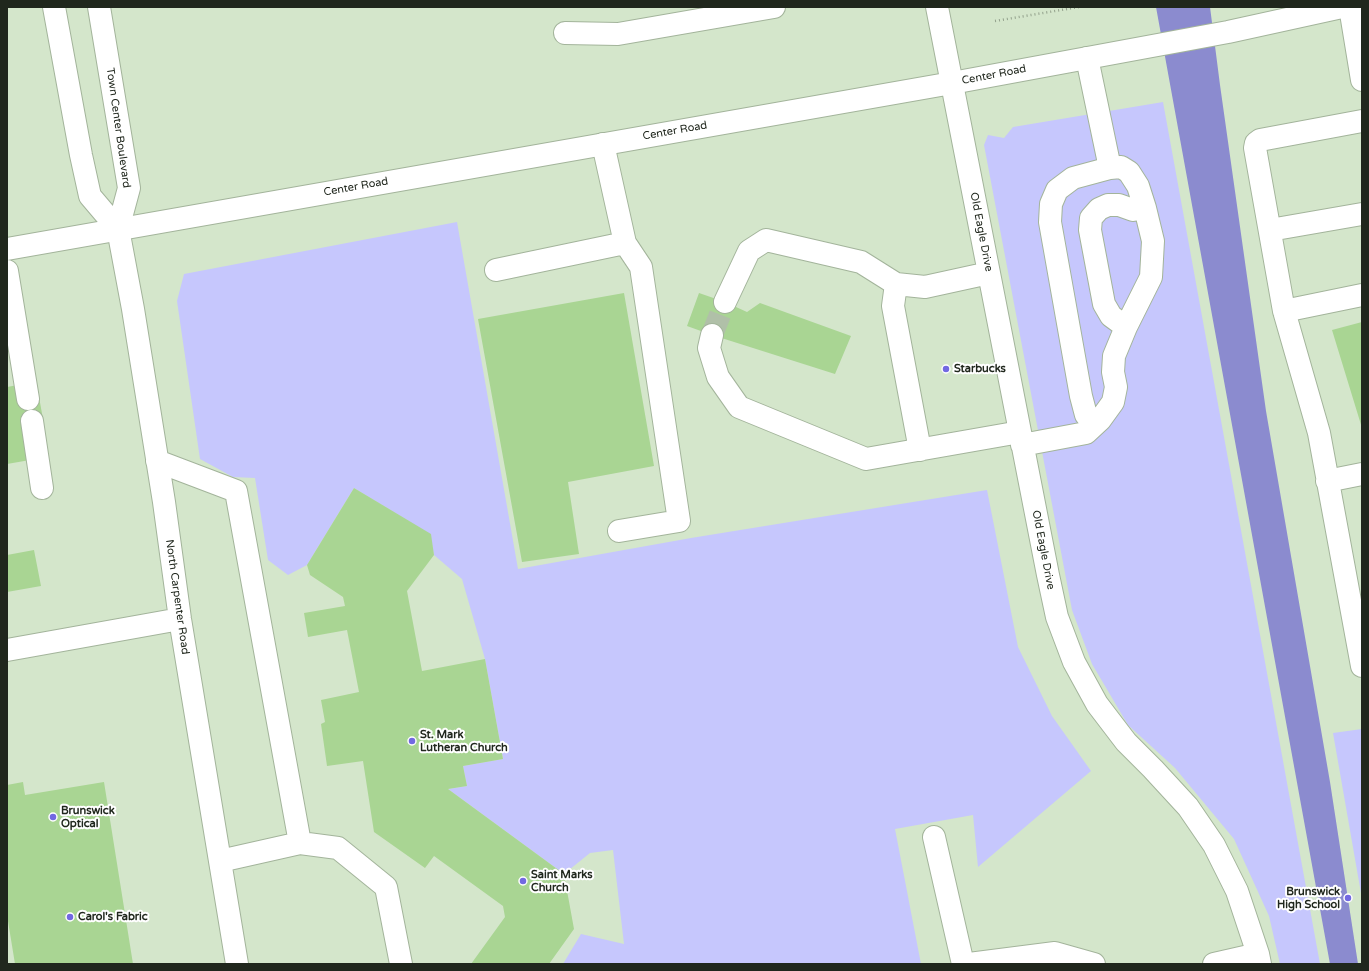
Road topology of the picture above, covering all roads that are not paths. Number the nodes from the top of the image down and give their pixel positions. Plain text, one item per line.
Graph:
1 (54, 7) edge
2 (99, 7) edge
3 (774, 7) edge
4 (937, 7) edge
5 (1342, 7) edge
6 (1350, 7) edge
7 (565, 33) dead end
8 (1087, 58) junction
9 (1362, 80) edge
10 (952, 83) junction
11 (1362, 121) edge
12 (603, 144) junction
13 (1110, 168) junction
14 (1145, 208) junction
15 (1362, 214) edge
16 (118, 229) junction
17 (1270, 230) junction
18 (625, 243) junction
19 (7, 249) edge
20 (496, 270) dead end
21 (7, 271) edge
22 (989, 273) junction
23 (896, 284) junction
24 (1362, 295) edge
25 (726, 302) tunnel mouth
26 (1284, 311) junction
27 (1126, 327) junction
28 (712, 335) tunnel mouth
29 (28, 399) dead end
30 (32, 420) dead end
31 (1095, 424) junction
32 (1021, 439) junction
33 (920, 450) junction
34 (157, 461) junction
35 (1362, 474) edge
36 (1327, 481) junction
37 (42, 488) dead end
38 (619, 531) dead end
39 (180, 619) junction
40 (7, 650) edge
41 (1362, 666) edge
42 (934, 837) dead end
43 (300, 843) junction
44 (220, 861) junction
45 (1259, 959) edge
46 (237, 964) edge
47 (402, 964) edge
48 (963, 964) edge
49 (969, 964) edge
50 (1094, 964) edge
51 (1214, 964) edge

1 - 16 street
2 - 16 street, Town Center Boulevard
3 - 7 street
4 - 10 street, Old Eagle Drive
5 - 8 street, Center Road
6 - 9 street
8 - 10 street, Center Road
8 - 13 street
10 - 12 street, Center Road
10 - 22 street, Old Eagle Drive
11 - 17 street
12 - 16 street, Center Road
12 - 18 street
13 - 14 street
13 - 31 street
14 - 27 street
14 - 27 street
15 - 17 street
16 - 19 street, Center Road
16 - 34 street, North Carpenter Road
17 - 26 street
18 - 20 street
18 - 38 street
21 - 29 street
22 - 23 street
22 - 32 street, Old Eagle Drive
23 - 25 street
23 - 33 street
24 - 26 street
26 - 36 street
27 - 31 street
28 - 33 street
30 - 37 street
31 - 32 street
32 - 33 street
32 - 45 street, Old Eagle Drive
34 - 39 street, North Carpenter Road
34 - 43 street
35 - 36 street
36 - 41 street
39 - 40 street
39 - 44 street, North Carpenter Road
42 - 48 street
43 - 44 street
43 - 47 street
44 - 46 street, North Carpenter Road
45 - 51 street
49 - 50 street

